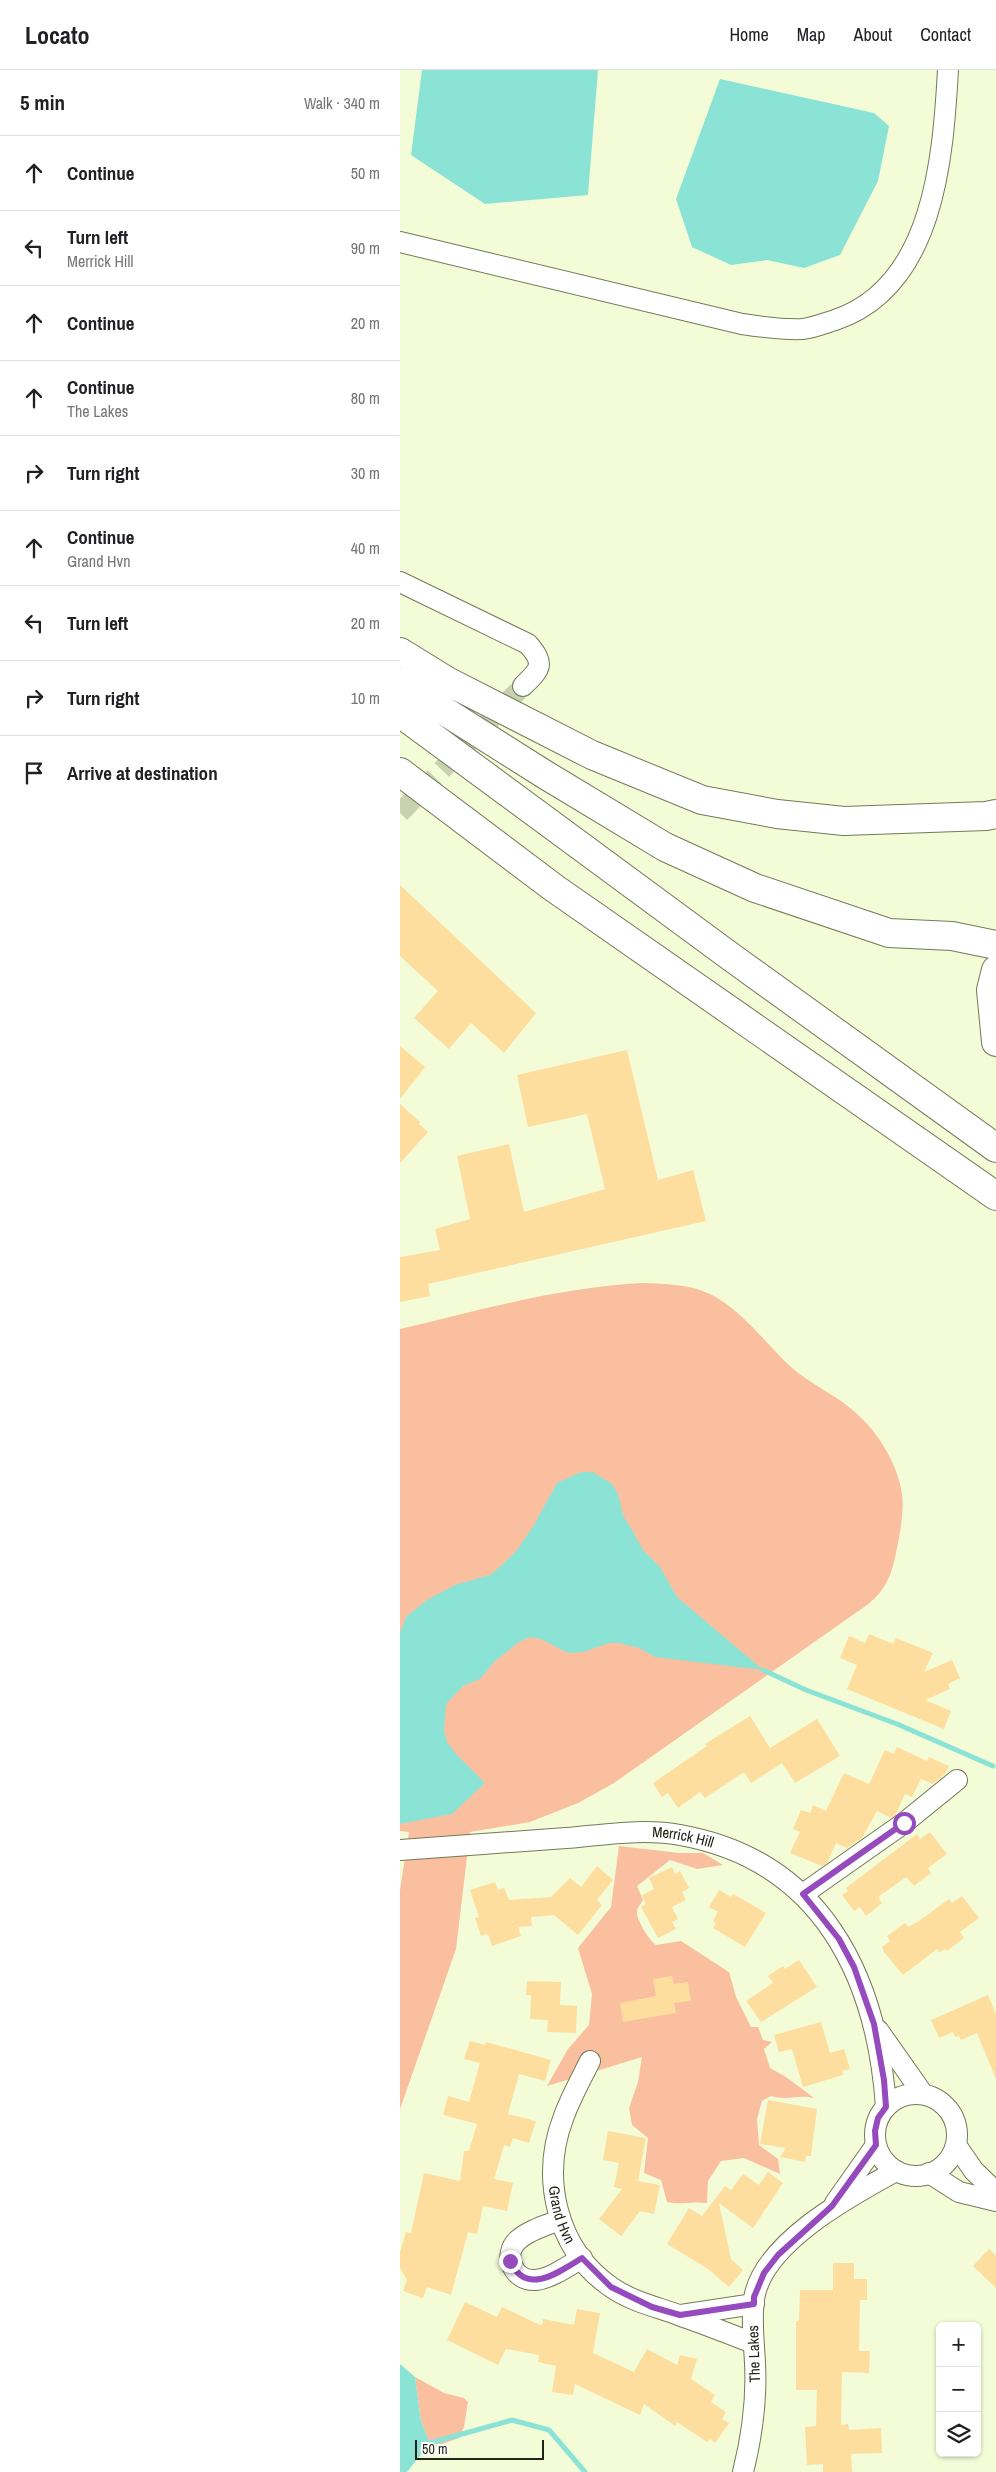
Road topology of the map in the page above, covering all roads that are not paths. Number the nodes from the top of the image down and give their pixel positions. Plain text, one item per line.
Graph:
1 (948, 70) edge
2 (400, 242) edge
3 (400, 582) edge
4 (400, 652) edge
5 (400, 683) edge
6 (523, 686) tunnel mouth
7 (400, 713) edge
8 (400, 772) edge
9 (996, 814) edge
10 (996, 945) edge
11 (996, 970) edge
12 (996, 1042) edge
13 (921, 1144) junction
14 (996, 1148) edge
15 (996, 1196) edge
16 (996, 1215) edge
17 (957, 1780) dead end
18 (400, 1850) edge
19 (803, 1894) junction
20 (874, 2024) junction
21 (590, 2061) dead end
22 (923, 2094) junction
23 (886, 2107) junction
24 (876, 2145) junction
25 (956, 2145) junction
26 (896, 2171) junction
27 (929, 2173) junction
28 (996, 2192) edge
29 (996, 2201) edge
30 (832, 2206) junction
31 (560, 2220) junction
32 (582, 2258) junction
33 (754, 2304) junction
34 (680, 2315) junction
35 (753, 2343) junction
36 (743, 2472) edge

1 - 2 street
3 - 6 street
4 - 9 highway
5 - 10 highway
7 - 14 highway
8 - 13 highway
11 - 12 highway
13 - 15 highway
13 - 16 highway
17 - 19 street
18 - 19 street, Merrick Hill
19 - 20 street, Merrick Hill
20 - 22 street, Merrick Hill
20 - 23 street, Merrick Hill
21 - 31 street, Grand Hvn
22 - 23 street
22 - 25 street
23 - 24 street
24 - 26 street
24 - 30 street, The Lakes
25 - 27 street
25 - 28 street
26 - 27 street
26 - 30 street, The Lakes
27 - 29 street
30 - 33 street, The Lakes
31 - 32 street, Grand Hvn
31 - 32 street
32 - 34 street, Grand Hvn
33 - 34 street
33 - 35 street, The Lakes
34 - 35 street, Grand Hvn
35 - 36 street, The Lakes

